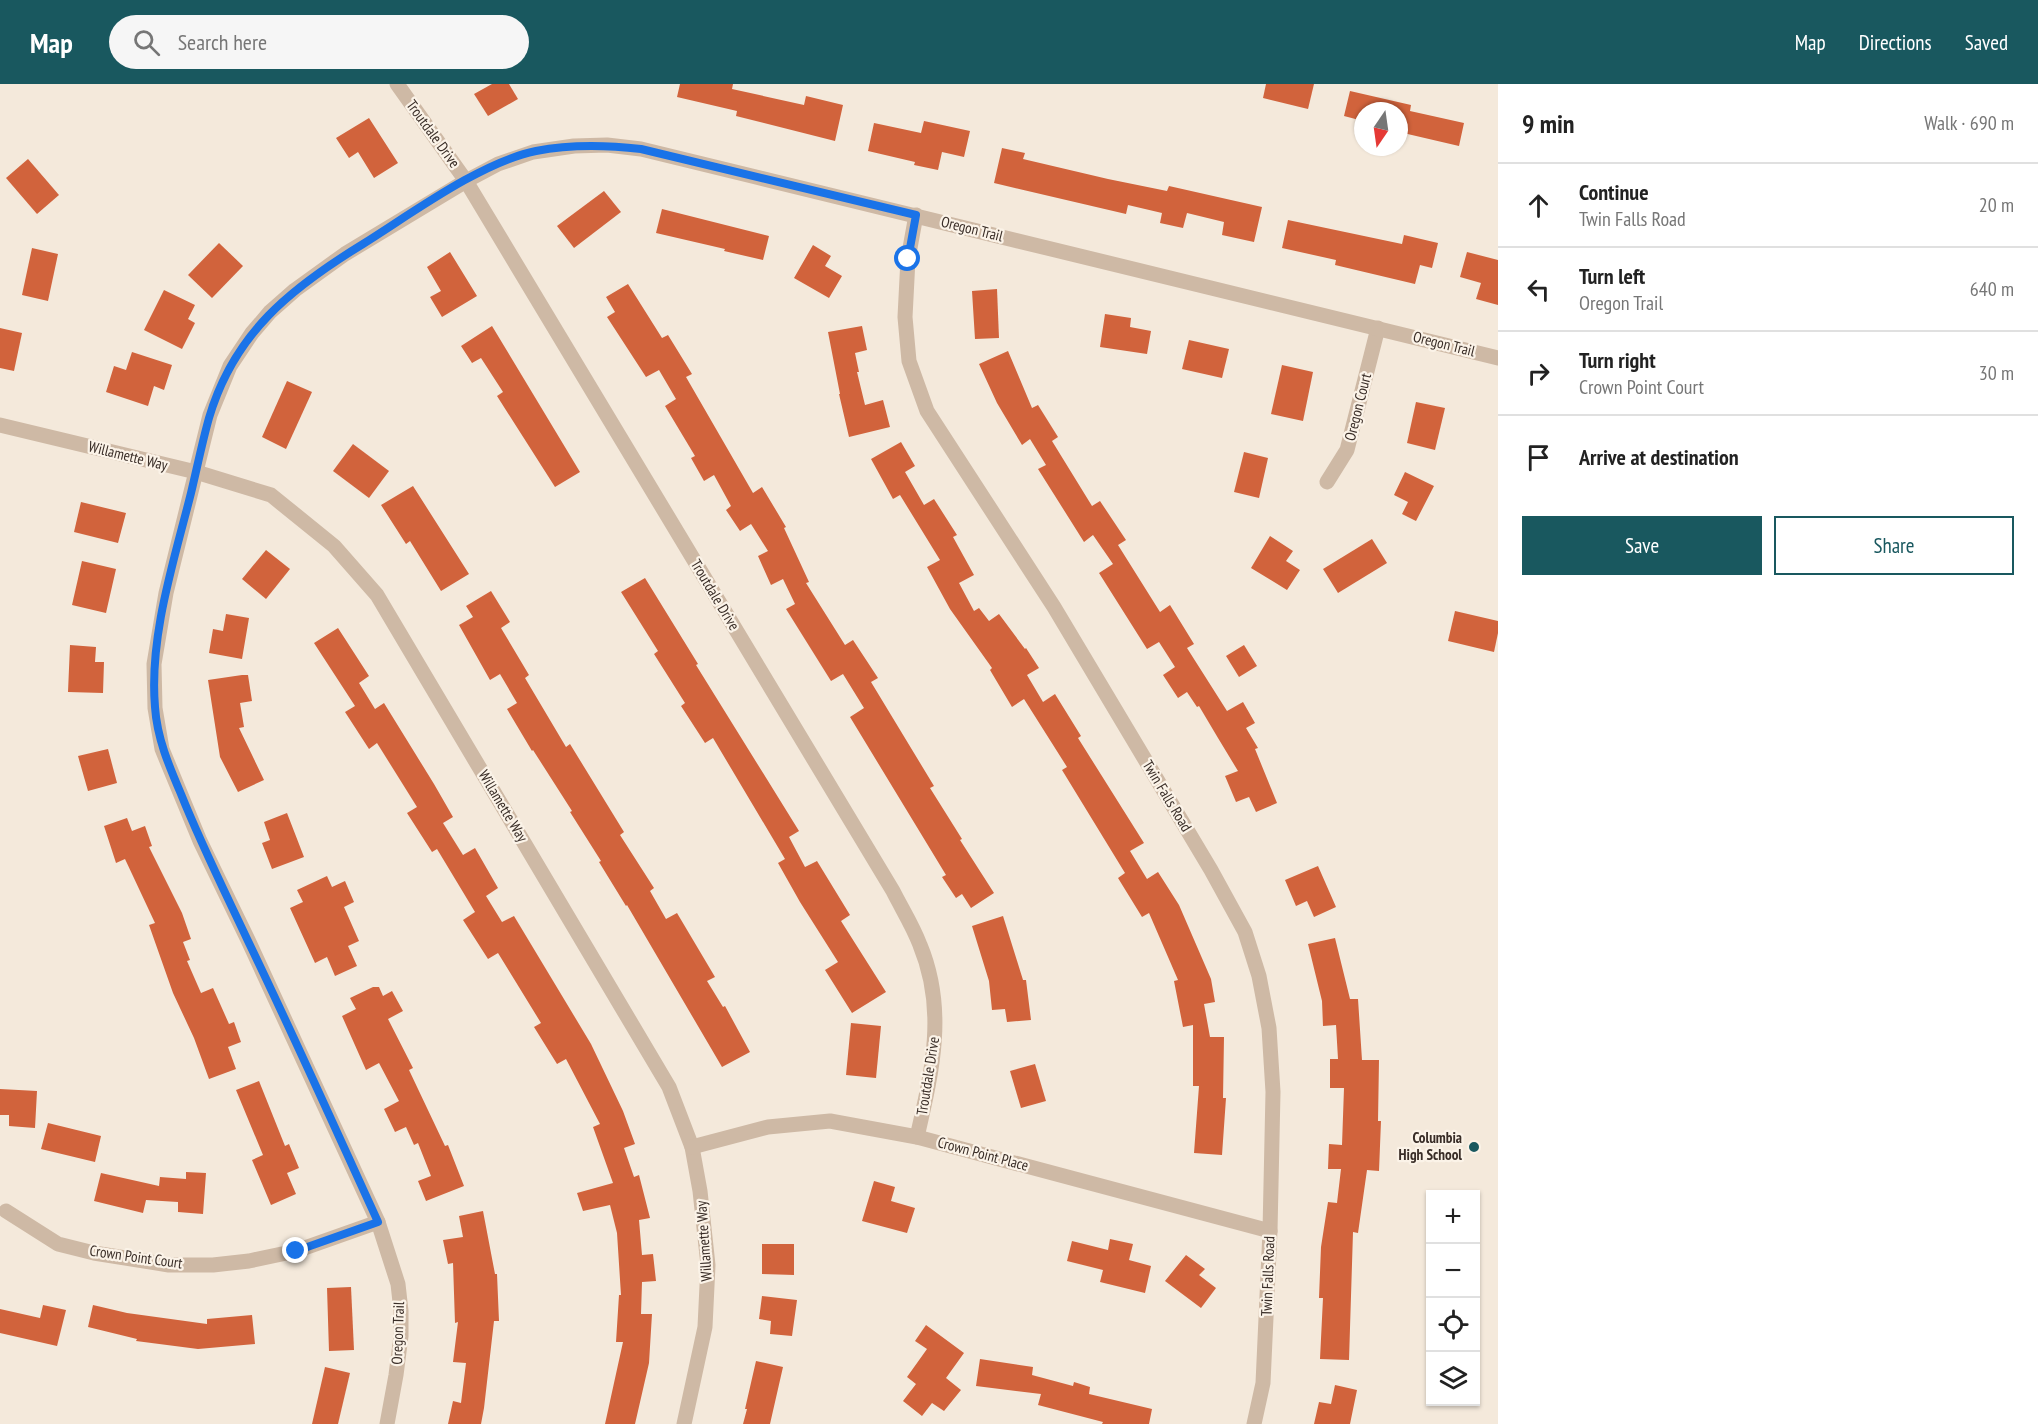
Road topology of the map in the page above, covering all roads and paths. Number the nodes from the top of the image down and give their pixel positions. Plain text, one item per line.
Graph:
1 (397, 84) edge
2 (466, 181) junction
3 (916, 215) junction
4 (1378, 328) junction
5 (1498, 358) edge
6 (0, 425) edge
7 (196, 472) junction
8 (1327, 482) dead end
9 (917, 1137) junction
10 (692, 1147) junction
11 (6, 1211) dead end
12 (378, 1222) junction
13 (1270, 1232) junction
14 (387, 1424) edge
15 (684, 1424) edge
16 (1254, 1424) edge

1 - 2 street, Troutdale Drive
2 - 3 street, Oregon Trail
2 - 7 street, Oregon Trail
2 - 9 street, Troutdale Drive
3 - 4 street, Oregon Trail
3 - 13 street, Twin Falls Road
4 - 5 street, Oregon Trail
4 - 8 street, Oregon Court
6 - 7 street, Willamette Way
7 - 10 street, Willamette Way
7 - 12 street, Oregon Trail
9 - 10 street, Crown Point Place
9 - 13 street, Crown Point Place
10 - 15 street, Willamette Way
11 - 12 street, Crown Point Court
12 - 14 street, Oregon Trail
13 - 16 street, Twin Falls Road

